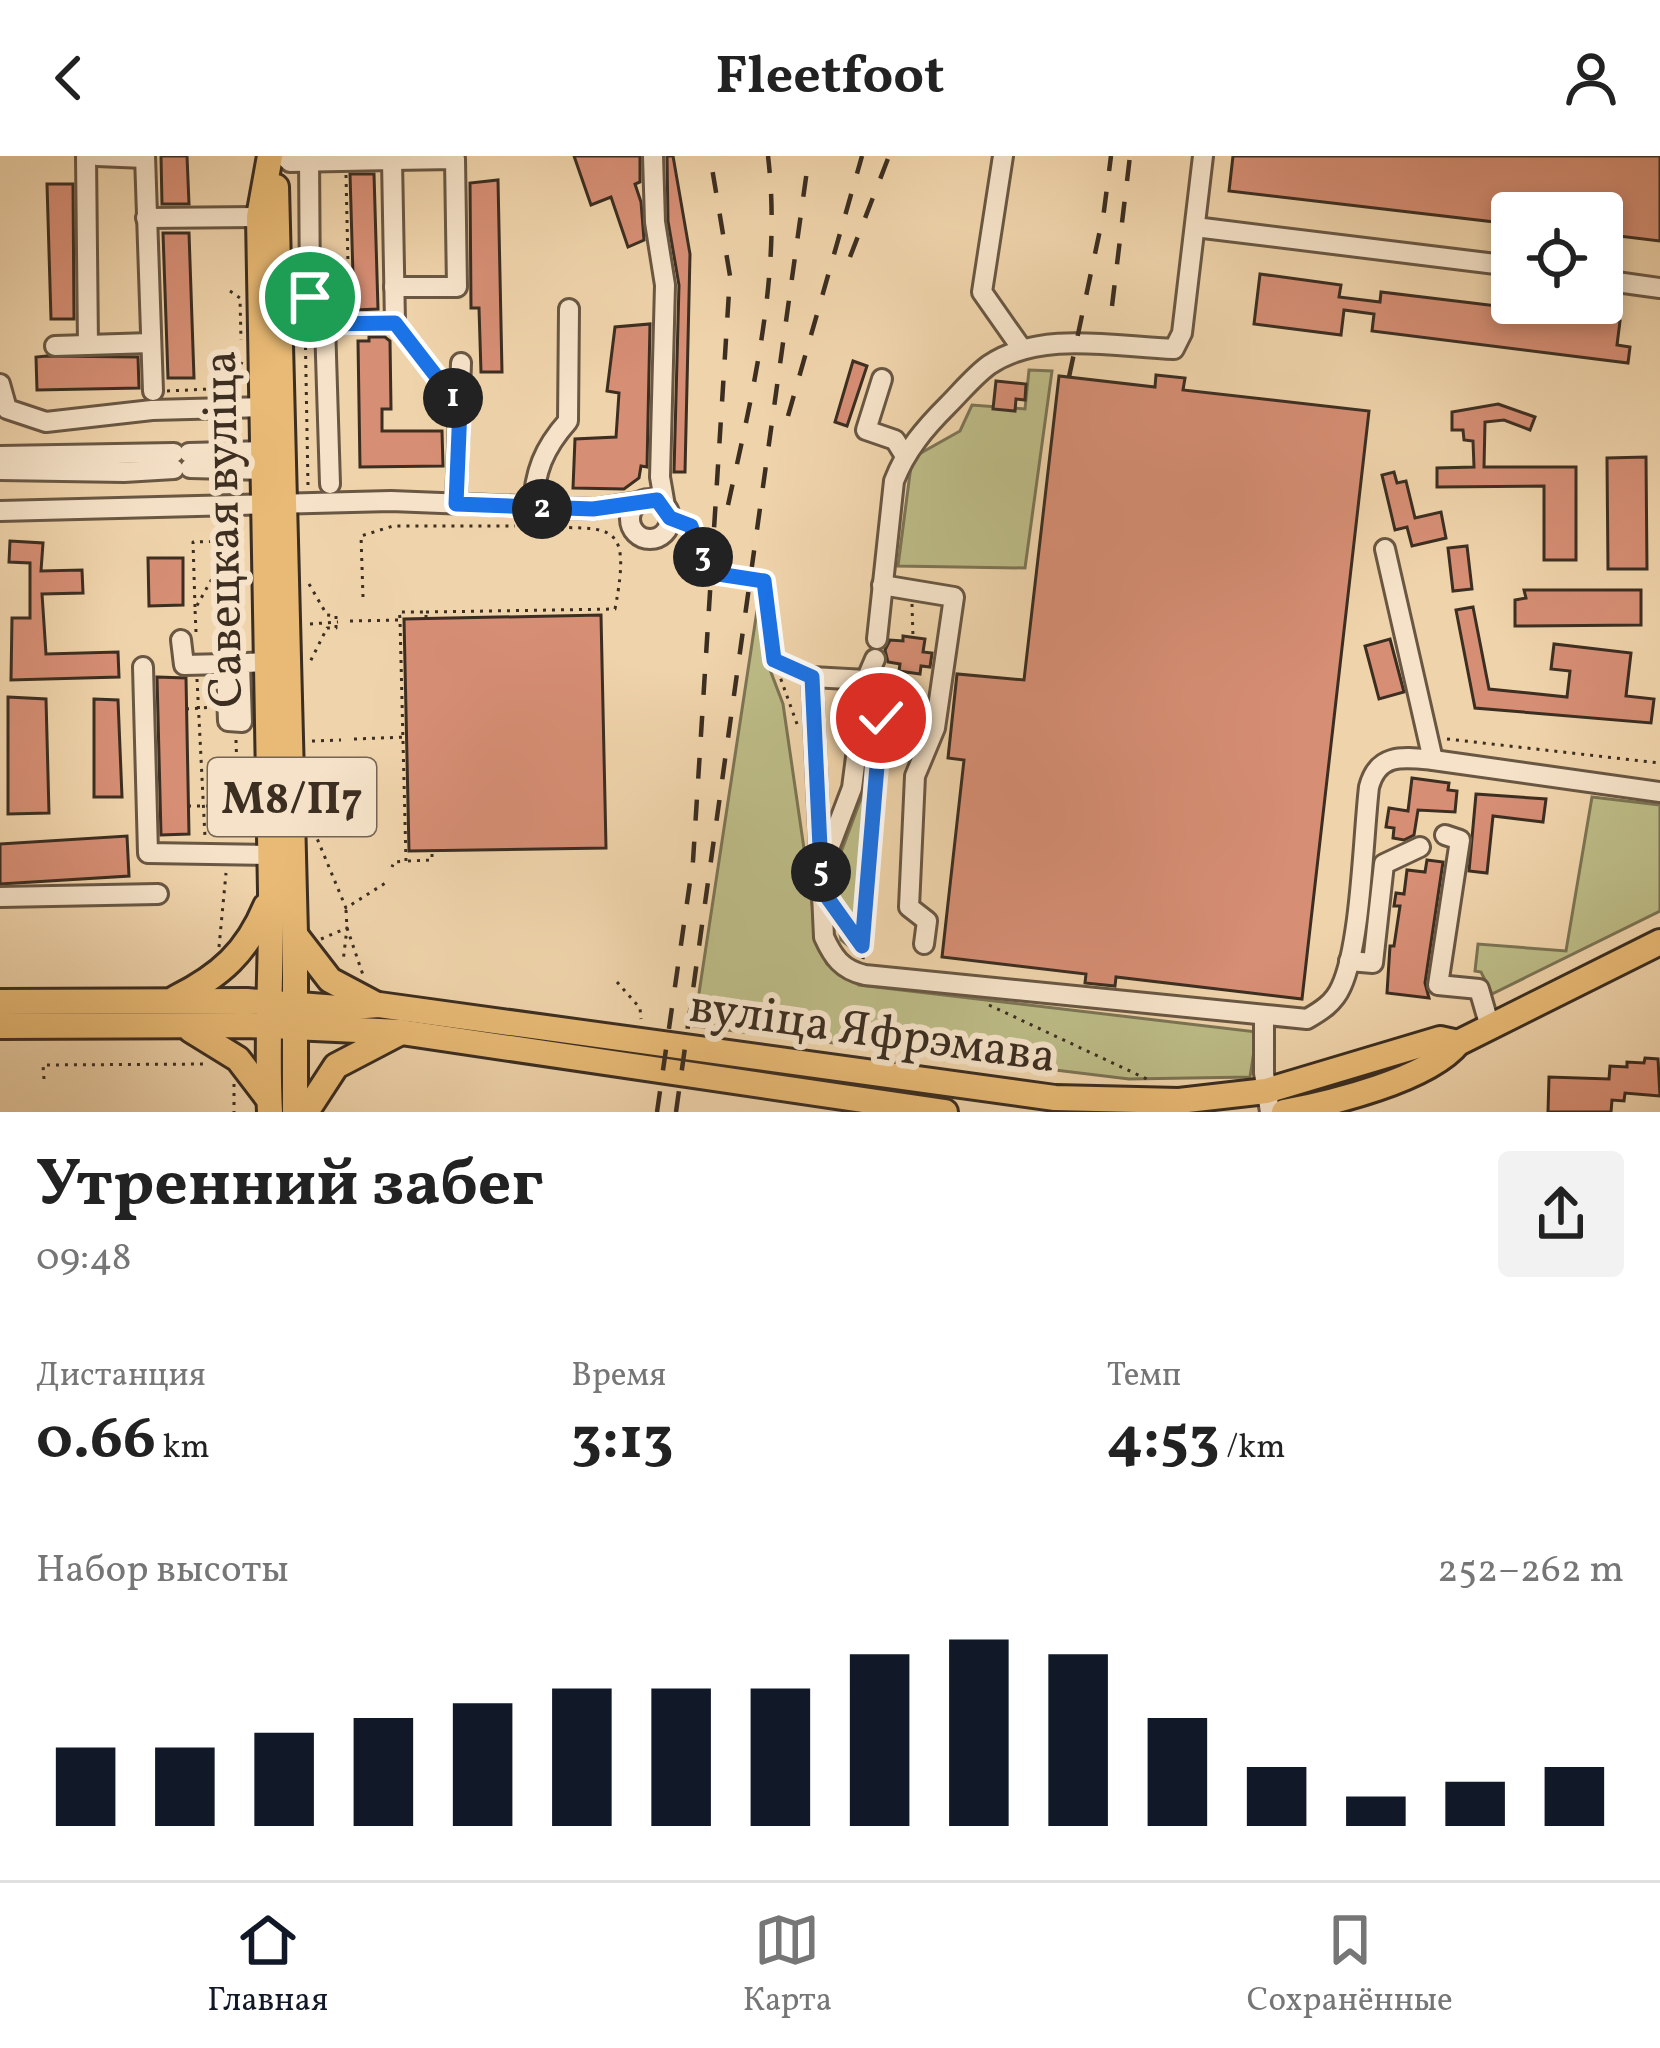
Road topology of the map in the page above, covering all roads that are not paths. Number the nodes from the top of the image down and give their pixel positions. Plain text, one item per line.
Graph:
1 (86, 156) edge
2 (97, 156) edge
3 (652, 156) edge
4 (1003, 156) edge
5 (1203, 156) edge
6 (145, 157) edge
7 (392, 158) edge
8 (287, 162) edge
9 (259, 217) junction
10 (146, 218) junction
11 (1195, 227) junction
12 (1491, 263) edge
13 (1623, 283) edge
14 (394, 287) junction
15 (1660, 288) edge
16 (569, 309) dead end
17 (325, 324) junction
18 (151, 343) junction
19 (88, 345) junction
20 (55, 346) dead end
21 (1022, 349) junction
22 (461, 363) dead end
23 (882, 379) dead end
24 (0, 384) edge
25 (153, 391) road end
26 (261, 406) junction
27 (0, 455) edge
28 (905, 456) junction
29 (262, 460) junction
30 (182, 461) junction
31 (0, 470) edge
32 (331, 484) dead end
33 (274, 503) junction
34 (456, 504) junction
35 (655, 506) junction
36 (593, 509) junction
37 (0, 511) edge
38 (532, 518) junction
39 (631, 529) junction
40 (1385, 549) dead end
41 (882, 585) junction
42 (181, 640) dead end
43 (241, 663) junction
44 (143, 667) dead end
45 (866, 680) junction
46 (231, 714) road end
47 (1433, 760) junction
48 (1660, 792) edge
49 (1445, 835) dead end
50 (1420, 847) dead end
51 (270, 854) junction
52 (822, 880) junction
53 (271, 892) junction
54 (158, 894) dead end
55 (0, 897) edge
56 (306, 938) junction
57 (1660, 942) edge
58 (924, 944) dead end
59 (1349, 961) junction
60 (374, 997) junction
61 (169, 1001) junction
62 (0, 1002) edge
63 (283, 1016) junction
64 (1264, 1017) junction
65 (0, 1026) edge
66 (184, 1027) junction
67 (1490, 1027) junction
68 (401, 1032) junction
69 (1458, 1043) junction
70 (583, 1044) junction
71 (1268, 1102) edge
72 (269, 1107) edge
73 (295, 1112) edge
74 (306, 1112) edge
75 (945, 1112) edge
76 (1284, 1112) edge

1 - 19 street
2 - 6 street
3 - 35 street
4 - 21 street
5 - 11 street
6 - 10 street
7 - 8 street
7 - 14 street
7 - 14 street
8 - 9 main road, Савецкая вуліца / М8/П7
8 - 17 street
8 - 33 main road, Савецкая вуліца / М8/П7
9 - 10 street
9 - 26 main road, Савецкая вуліца / М8/П7
10 - 18 street
11 - 12 street
11 - 21 street
13 - 15 street
14 - 17 street
16 - 38 street
17 - 32 street
18 - 19 street
18 - 25 street
19 - 20 street
21 - 28 street
22 - 34 street
23 - 28 street
24 - 26 street
26 - 29 main road, Савецкая вуліца / М8/П7
27 - 30 street
28 - 41 street
29 - 30 street
29 - 33 main road, Савецкая вуліца / М8/П7
30 - 31 street
33 - 34 street
33 - 37 street
33 - 43 main road, Савецкая вуліца / М8/П7
33 - 56 main road, Савецкая вуліца / М8/П7
34 - 38 street
35 - 36 street
35 - 39 street
35 - 39 street
36 - 38 street
36 - 39 street
40 - 47 street
41 - 45 street
41 - 58 street
42 - 43 street
43 - 46 street
43 - 51 main road, Савецкая вуліца / М8/П7
44 - 51 street
45 - 52 street
45 - 52 street
47 - 48 street
47 - 59 street
49 - 67 street
50 - 59 street
51 - 53 main road, Савецкая вуліца / М8/П7
52 - 64 street
53 - 61 main road
53 - 63 main road, Савецкая вуліца / М8/П7
54 - 55 street
56 - 60 main road
56 - 63 main road, Савецкая вуліца / М8/П7
57 - 67 main road, вуліца Яфрэмава
59 - 64 street
60 - 63 main road, вуліца Яфрэмава
60 - 70 main road, вуліца Яфрэмава
61 - 62 main road
61 - 63 main road
63 - 66 main road
63 - 68 main road, вуліца Яфрэмава
63 - 72 main road, Савецкая вуліца / М8/П7
63 - 73 main road, Савецкая вуліца / М8/П7
64 - 71 street
65 - 66 main road
66 - 72 main road
67 - 69 main road, вуліца Яфрэмава
68 - 70 main road, вуліца Яфрэмава
68 - 74 main road
69 - 71 main road, вуліца Яфрэмава
69 - 76 main road, вуліца Яфрэмава
70 - 71 main road, вуліца Яфрэмава
70 - 75 main road, вуліца Яфрэмава

